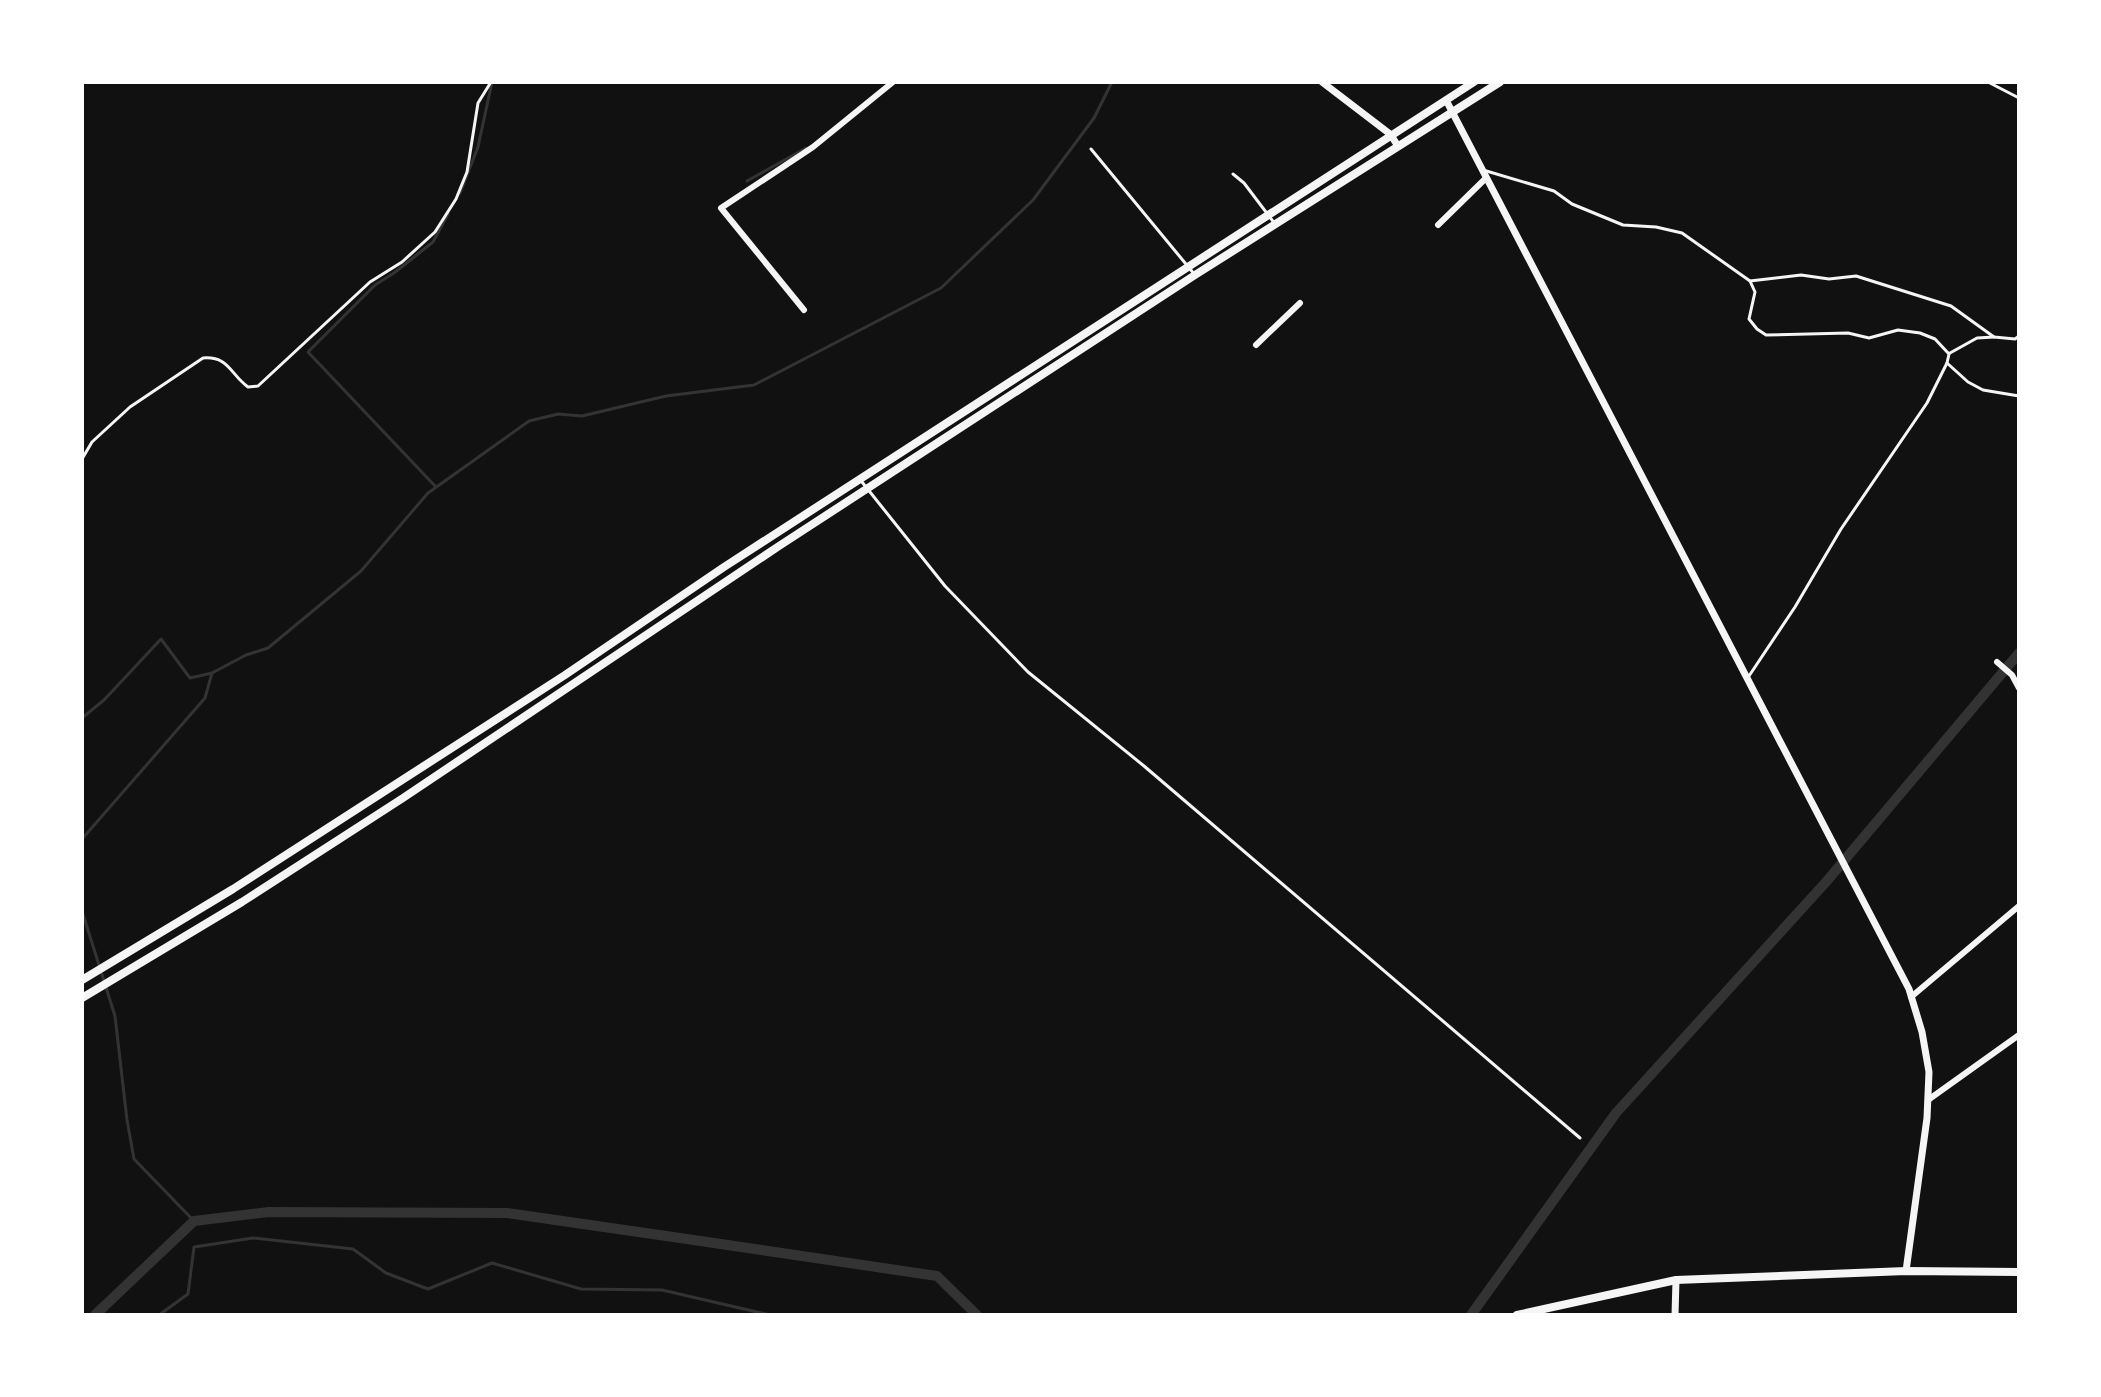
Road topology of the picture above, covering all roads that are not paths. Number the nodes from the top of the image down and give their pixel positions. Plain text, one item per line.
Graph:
1 (491, 82) edge
2 (893, 82) edge
3 (1322, 82) edge
4 (1474, 82) edge
5 (1500, 82) edge
6 (1988, 82) edge
7 (2019, 98) edge
8 (1446, 100) junction
9 (1452, 112) junction
10 (1390, 134) junction
11 (1398, 146) junction
12 (1091, 149) dead end
13 (1480, 169) junction
14 (1233, 174) dead end
15 (1485, 179) junction
16 (1269, 212) junction
17 (1275, 224) junction
18 (1438, 225) dead end
19 (1188, 265) junction
20 (1195, 275) junction
21 (1750, 281) junction
22 (1300, 303) dead end
23 (804, 310) dead end
24 (2019, 336) edge
25 (1994, 337) junction
26 (1256, 345) dead end
27 (1949, 354) junction
28 (1947, 363) junction
29 (2019, 396) edge
30 (82, 459) edge
31 (860, 479) junction
32 (867, 490) junction
33 (2000, 665) dead end
34 (1747, 679) junction
35 (2019, 688) edge
36 (392, 785) junction
37 (403, 798) junction
38 (233, 889) junction
39 (242, 902) junction
40 (2019, 906) edge
41 (82, 980) edge
42 (1911, 997) junction
43 (82, 998) edge
44 (2019, 1035) edge
45 (1928, 1100) junction
46 (1580, 1138) dead end
47 (1906, 1271) junction
48 (2019, 1272) edge
49 (1676, 1280) junction
50 (1517, 1315) edge
51 (1675, 1315) edge

1 - 30 lane
2 - 23 street
3 - 10 street
4 - 8 main road
5 - 9 main road
6 - 7 lane
8 - 9 street
8 - 10 main road
9 - 11 main road
9 - 13 street
10 - 11 street
10 - 16 main road
11 - 17 main road
12 - 19 lane
13 - 15 street
13 - 21 lane
14 - 16 lane
15 - 18 street
15 - 34 street
16 - 17 lane
16 - 19 main road
17 - 20 main road
19 - 20 lane
19 - 31 main road
20 - 32 main road
21 - 25 lane
21 - 27 lane
22 - 26 street
24 - 25 lane
25 - 27 lane
27 - 28 lane
28 - 29 lane
28 - 34 lane
31 - 32 lane
31 - 36 main road
32 - 37 main road
32 - 46 lane
33 - 35 street
34 - 42 street
36 - 37 main road
36 - 38 main road
37 - 39 main road
38 - 39 main road
38 - 41 main road
39 - 43 main road
40 - 42 street
42 - 45 street
44 - 45 street
45 - 47 street
47 - 48 main road
47 - 49 main road
49 - 50 main road
49 - 51 street

